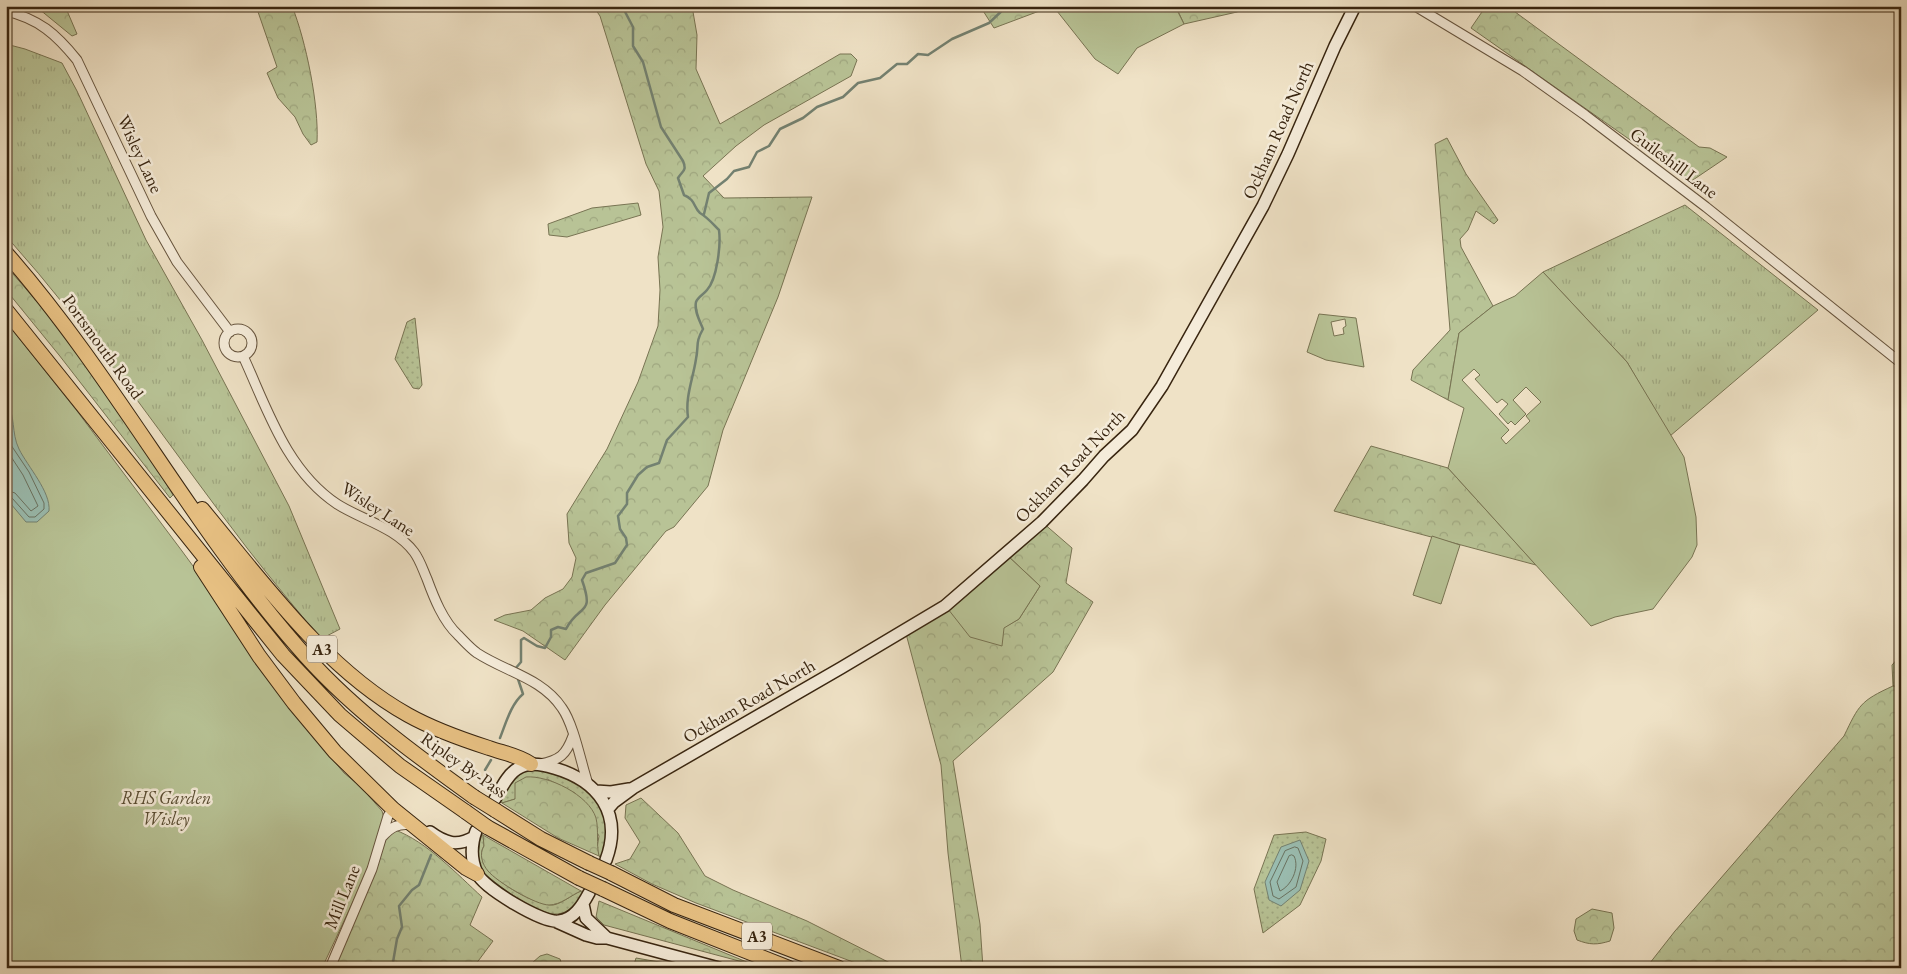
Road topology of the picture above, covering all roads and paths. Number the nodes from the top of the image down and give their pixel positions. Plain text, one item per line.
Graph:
1 (1355, 6) edge
2 (1415, 6) edge
3 (6, 11) edge
4 (6, 253) edge
5 (6, 310) edge
6 (230, 332) junction
7 (243, 356) junction
8 (1901, 363) edge
9 (163, 466) junction
10 (148, 488) junction
11 (573, 736) junction
12 (535, 764) junction
13 (592, 788) junction
14 (632, 788) junction
15 (495, 805) junction
16 (393, 809) junction
17 (608, 810) junction
18 (412, 825) junction
19 (479, 832) junction
20 (381, 837) junction
21 (609, 867) junction
22 (477, 874) junction
23 (557, 922) junction
24 (607, 938) junction
25 (330, 968) edge
26 (719, 968) edge
27 (789, 968) edge
28 (839, 968) edge

1 - 14 main road, Ockham Road North
2 - 8 street, Guileshill Lane
3 - 6 street, Wisley Lane
4 - 9 highway, Portsmouth Road / A3
5 - 10 highway, A3
6 - 7 street
6 - 7 street
7 - 11 street, Wisley Lane
9 - 12 highway, A3
9 - 15 highway, Ripley By-Pass / A3, bridge
10 - 16 highway, A3
10 - 19 highway, A3, bridge
11 - 12 street
11 - 13 street, Wisley Lane
12 - 13 main road
12 - 15 main road
13 - 14 main road, Ockham Road North
13 - 17 main road
14 - 17 main road, Ockham Road North
15 - 21 highway, Ripley By-Pass / A3, bridge
16 - 18 highway, A3
16 - 19 main road
16 - 20 street, Mill Lane
17 - 21 main road
18 - 20 street
18 - 22 highway, A3
19 - 22 main road
19 - 27 highway, A3, bridge
20 - 25 street, Mill Lane
21 - 28 highway, Ripley By-Pass / A3
22 - 23 main road
23 - 24 main road
23 - 24 main road
24 - 26 main road

